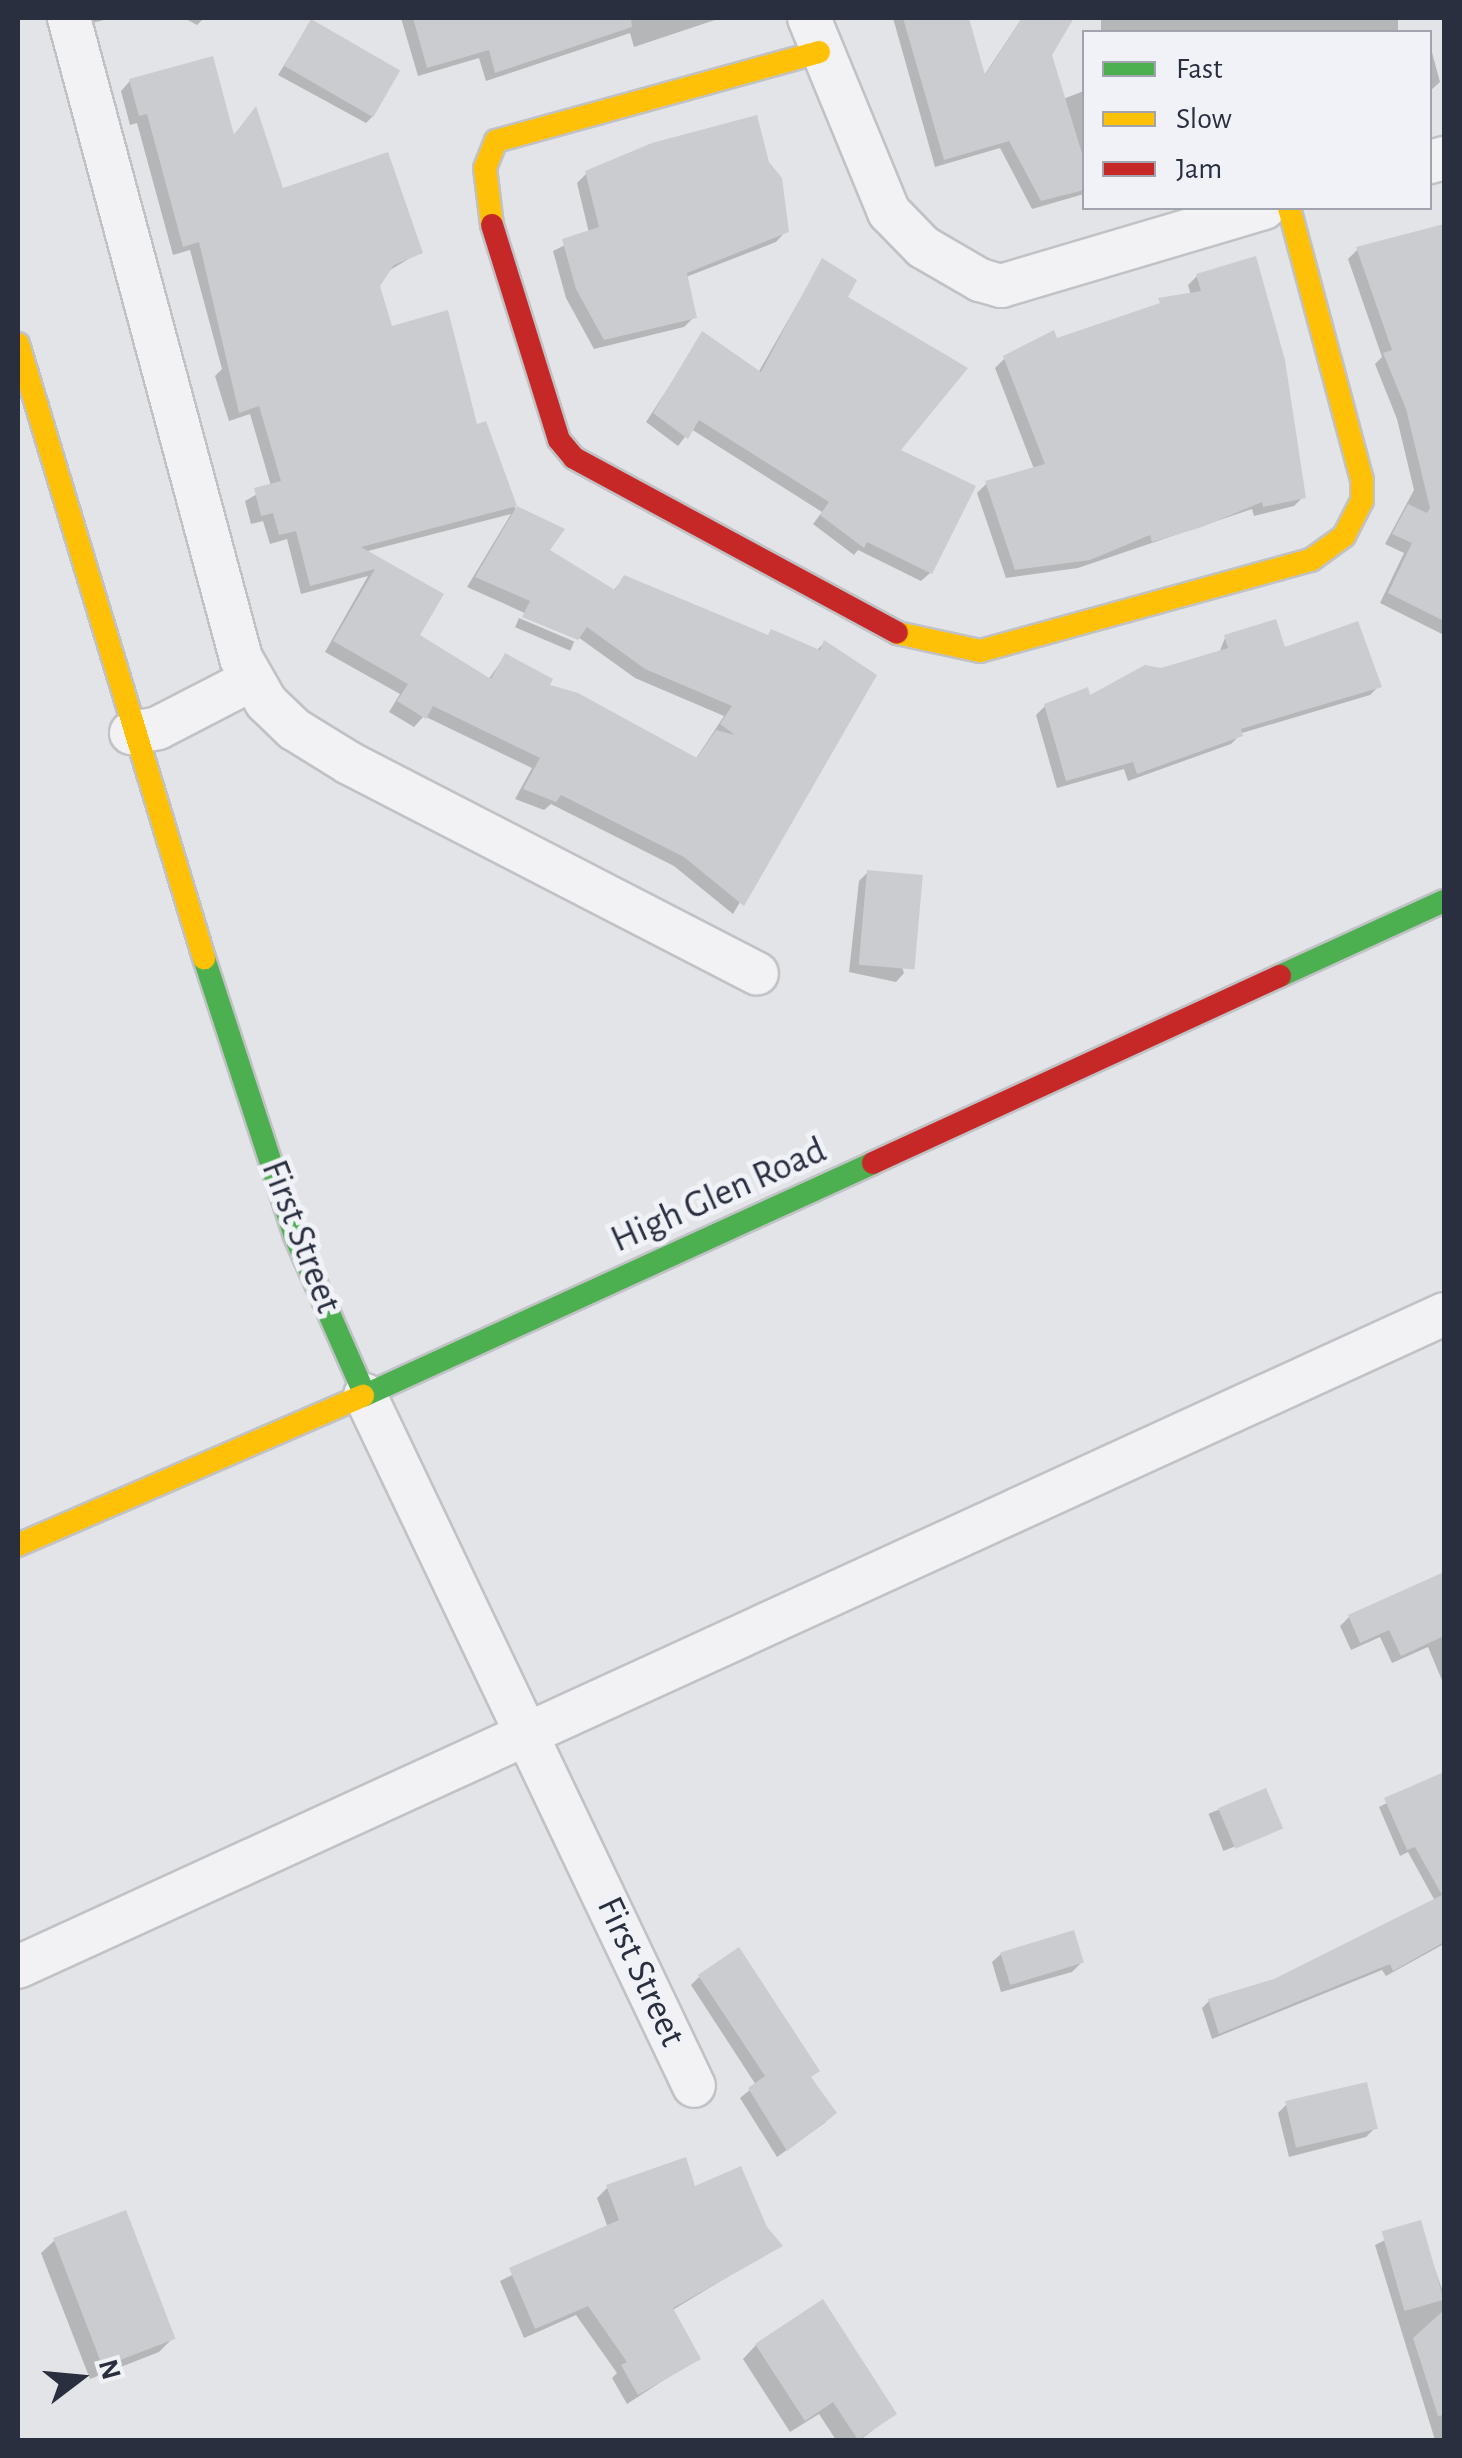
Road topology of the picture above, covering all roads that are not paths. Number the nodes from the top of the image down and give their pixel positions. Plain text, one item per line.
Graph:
1 (69, 18) edge
2 (814, 35) edge
3 (1257, 210) edge
4 (1289, 210) edge
5 (18, 344) edge
6 (252, 680) junction
7 (131, 733) junction
8 (1444, 901) edge
9 (757, 974) dead end
10 (1444, 1314) edge
11 (365, 1396) junction
12 (18, 1546) edge
13 (527, 1733) junction
14 (18, 1967) edge
15 (694, 2086) dead end

1 - 6 street
2 - 3 street
2 - 4 street
5 - 7 street, First Street
6 - 7 street
6 - 9 street
7 - 11 street, First Street
8 - 11 street, High Glen Road
10 - 13 street
11 - 12 street, High Glen Road
11 - 13 street, First Street
13 - 14 street
13 - 15 street, First Street

